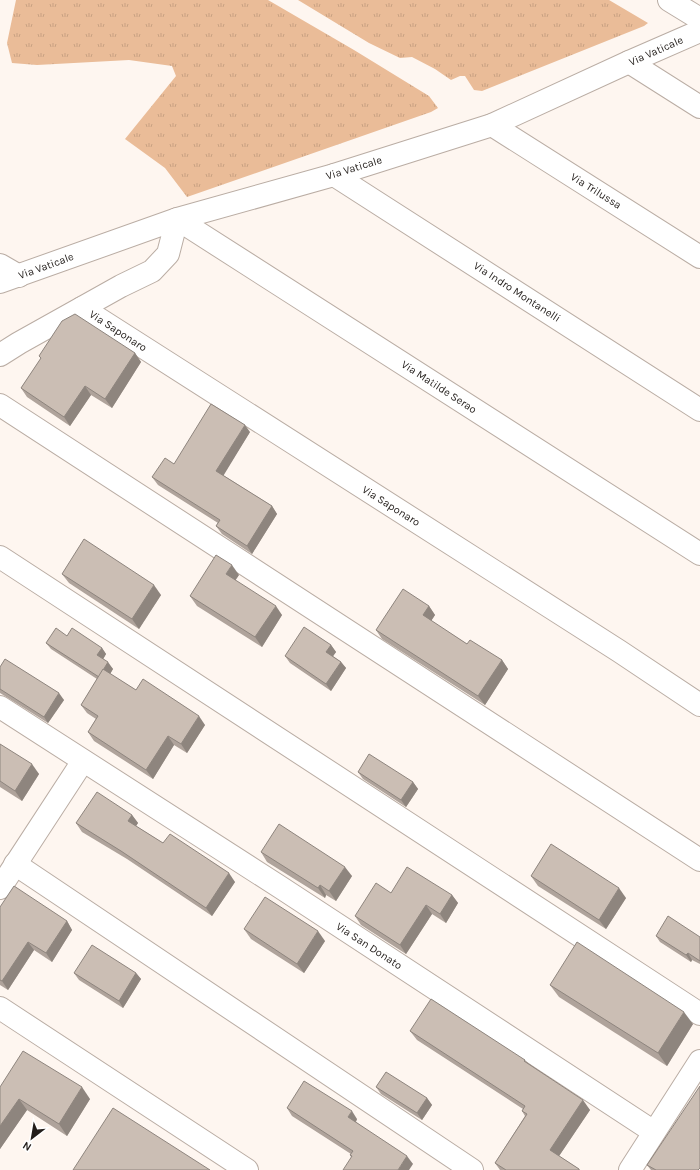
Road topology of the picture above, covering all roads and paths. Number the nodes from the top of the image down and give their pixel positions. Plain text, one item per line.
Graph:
1 (669, 0) edge
2 (700, 19) edge
3 (700, 31) edge
4 (629, 62) junction
5 (700, 107) edge
6 (492, 125) junction
7 (334, 175) junction
8 (178, 219) junction
9 (700, 257) edge
10 (0, 264) edge
11 (10, 279) edge
12 (82, 308) junction
13 (0, 355) edge
14 (0, 405) edge
15 (700, 410) edge
16 (700, 554) edge
17 (0, 556) edge
18 (700, 705) edge
19 (0, 707) edge
20 (83, 761) junction
21 (700, 860) edge
22 (15, 864) junction
23 (0, 888) edge
24 (0, 1008) edge
25 (700, 1014) edge
26 (700, 1061) edge
27 (693, 1086) edge
28 (654, 1132) junction
29 (247, 1170) edge
30 (472, 1170) edge
31 (630, 1170) edge

1 - 2 street
3 - 4 street, Via Vaticale
4 - 5 street
4 - 6 street, Via Vaticale
6 - 7 street, Via Vaticale
6 - 9 street, Via Trilussa
7 - 8 street, Via Vaticale
7 - 15 street, Via Indro Montanelli
8 - 11 street, Via Vaticale
8 - 12 street
8 - 16 street, Via Matilde Serao
10 - 11 street
12 - 13 street
12 - 18 street, Via Saponaro
14 - 21 street
17 - 25 street
19 - 20 street, Via San Donato
20 - 22 street
20 - 28 street, Via San Donato
22 - 23 street
22 - 30 street
24 - 29 street
26 - 27 street
27 - 28 street
28 - 31 street

